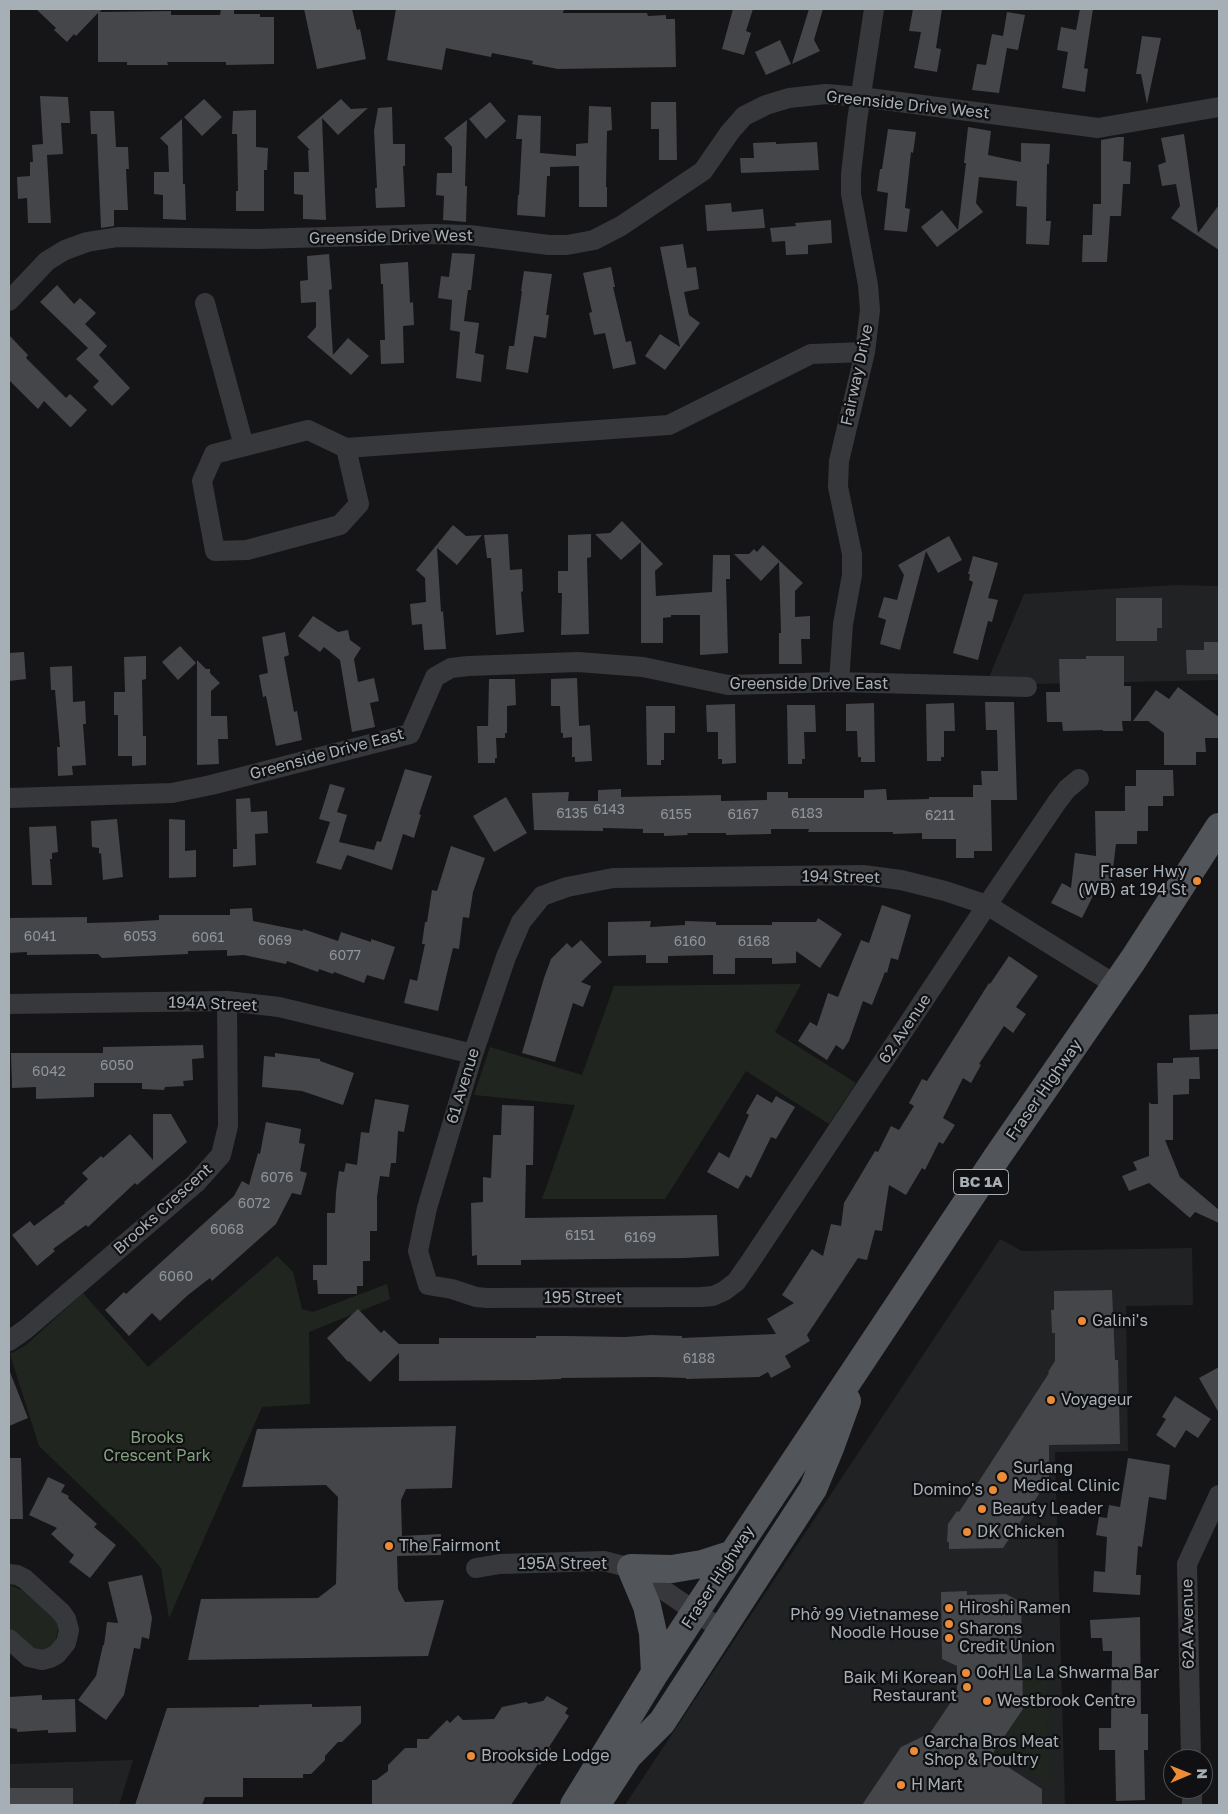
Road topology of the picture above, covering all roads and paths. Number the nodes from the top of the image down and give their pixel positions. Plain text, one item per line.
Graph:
1 (874, 9) edge
2 (861, 98) junction
3 (1219, 107) edge
4 (9, 301) edge
5 (205, 303) dead end
6 (865, 352) junction
7 (244, 446) junction
8 (346, 448) junction
9 (839, 682) junction
10 (1027, 687) dead end
11 (1080, 779) dead end
12 (9, 798) edge
13 (1219, 827) edge
14 (542, 896) joint
15 (987, 905) junction
16 (1116, 985) junction
17 (227, 1001) junction
18 (9, 1004) edge
19 (473, 1054) junction
20 (736, 1282) joint
21 (428, 1285) joint
22 (9, 1341) edge
23 (868, 1351) junction
24 (1219, 1495) edge
25 (733, 1554) junction
26 (476, 1568) dead end
27 (631, 1568) junction
28 (9, 1574) edge
29 (695, 1612) junction
30 (721, 1629) junction
31 (9, 1639) edge
32 (655, 1673) junction
33 (1191, 1749) edge
34 (574, 1805) edge
35 (596, 1805) edge

1 - 2 street, Fairway Drive
2 - 3 street, Greenside Drive West
2 - 4 street, Greenside Drive West
2 - 6 street, Fairway Drive
5 - 7 street
6 - 8 street
6 - 9 street, Fairway Drive
7 - 8 street
7 - 8 street
9 - 10 street, Greenside Drive East
9 - 12 street, Greenside Drive East
11 - 15 street, 62 Avenue
13 - 16 main road, Fraser Highway / BC 1A
14 - 15 street, 194 Street
14 - 19 street, 61 Avenue
15 - 16 street, 194 Street
15 - 20 street, 62 Avenue
16 - 23 main road, Fraser Highway / BC 1A
17 - 18 street, 194A Street
17 - 19 street, 194A Street
17 - 22 street, Brooks Crescent
19 - 21 street, 61 Avenue
20 - 21 street, 195 Street
23 - 25 main road, Fraser Highway / BC 1A
23 - 30 main road, Fraser Highway
24 - 33 street, 62A Avenue
25 - 27 main road
25 - 29 main road, Fraser Highway / BC 1A
26 - 27 street, 195A Street
27 - 29 street, 195A Street
27 - 32 main road
28 - 31 street
29 - 30 street, 195A Street
29 - 32 main road, Fraser Highway / BC 1A
30 - 35 main road, Fraser Highway
32 - 34 main road, Fraser Highway / BC 1A

